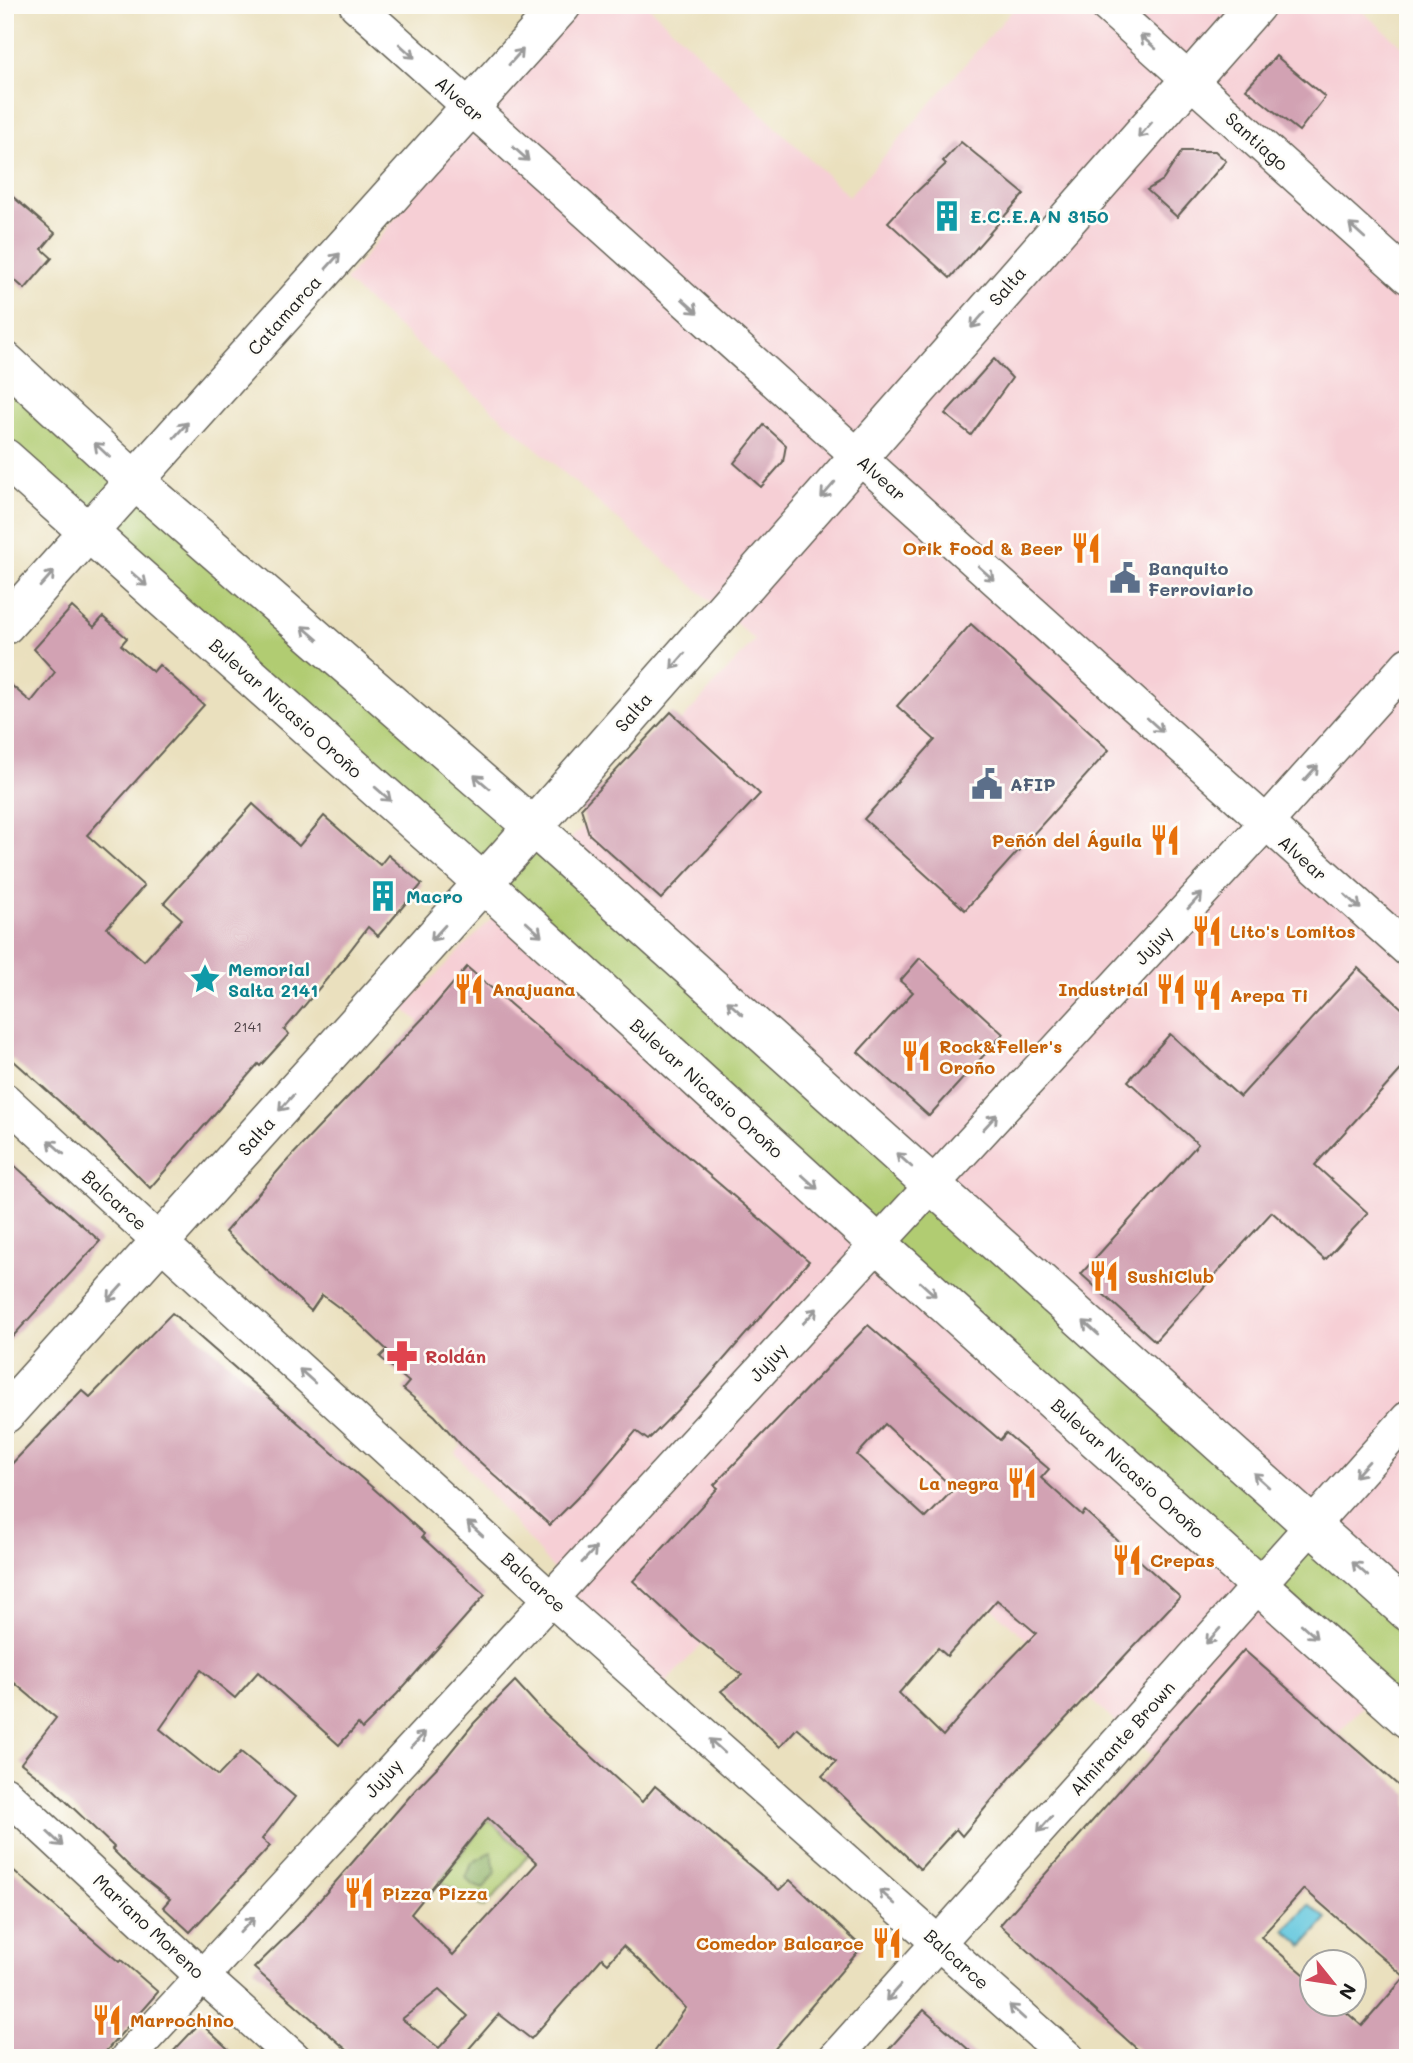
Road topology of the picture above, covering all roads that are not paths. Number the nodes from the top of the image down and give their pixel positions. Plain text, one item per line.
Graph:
1 (356, 5) edge
2 (562, 5) edge
3 (1106, 5) edge
4 (1256, 5) edge
5 (1190, 79) junction
6 (470, 108) junction
7 (1408, 277) edge
8 (5, 361) edge
9 (858, 457) junction
10 (5, 458) edge
11 (135, 481) junction
12 (88, 533) junction
13 (5, 625) edge
14 (1408, 664) edge
15 (1265, 824) junction
16 (533, 827) junction
17 (483, 883) junction
18 (1408, 950) edge
19 (5, 1100) edge
20 (932, 1185) junction
21 (160, 1242) junction
22 (877, 1244) junction
23 (5, 1415) edge
24 (1408, 1418) edge
25 (1311, 1526) junction
26 (1258, 1585) junction
27 (550, 1598) junction
28 (1408, 1612) edge
29 (1408, 1719) edge
30 (5, 1793) edge
31 (939, 1942) junction
32 (201, 1975) junction
33 (127, 2058) edge
34 (294, 2058) edge
35 (835, 2058) edge
36 (1068, 2058) edge

1 -> 6 street, Alvear
6 -> 2 main road, Catamarca
5 -> 3 street, Santiago
4 - 5 main road, Salta
7 -> 5 street, Santiago
5 -> 9 main road, Salta
6 -> 9 street, Alvear
11 -> 6 main road, Catamarca
11 -> 8 main road
9 -> 15 street, Alvear
9 -> 16 main road, Salta
10 - 12 main road, Bulevar Nicasio Oroño
11 - 12 main road, Catamarca
16 -> 11 main road
13 -> 12 main road, Catamarca
12 -> 17 main road, Bulevar Nicasio Oroño
15 -> 14 street, Jujuy
15 -> 18 street, Alvear
20 -> 15 street, Jujuy
16 - 17 main road, Salta
20 -> 16 main road
17 -> 21 main road, Salta
17 -> 22 main road, Bulevar Nicasio Oroño
21 -> 19 street, Balcarce
20 - 22 street, Jujuy
25 -> 20 main road
21 -> 23 main road, Salta
27 -> 21 street, Balcarce
22 -> 26 main road, Bulevar Nicasio Oroño
27 -> 22 street, Jujuy
24 -> 25 street, Almirante Brown
25 - 26 street, Almirante Brown
28 -> 25 main road
26 -> 29 main road, Bulevar Nicasio Oroño
26 -> 31 street, Almirante Brown
31 -> 27 street, Balcarce
32 -> 27 street, Jujuy
30 -> 32 street, Mariano Moreno
31 -> 35 street, Almirante Brown
36 -> 31 street, Balcarce
32 - 33 street, Jujuy
32 - 34 street, Mariano Moreno

